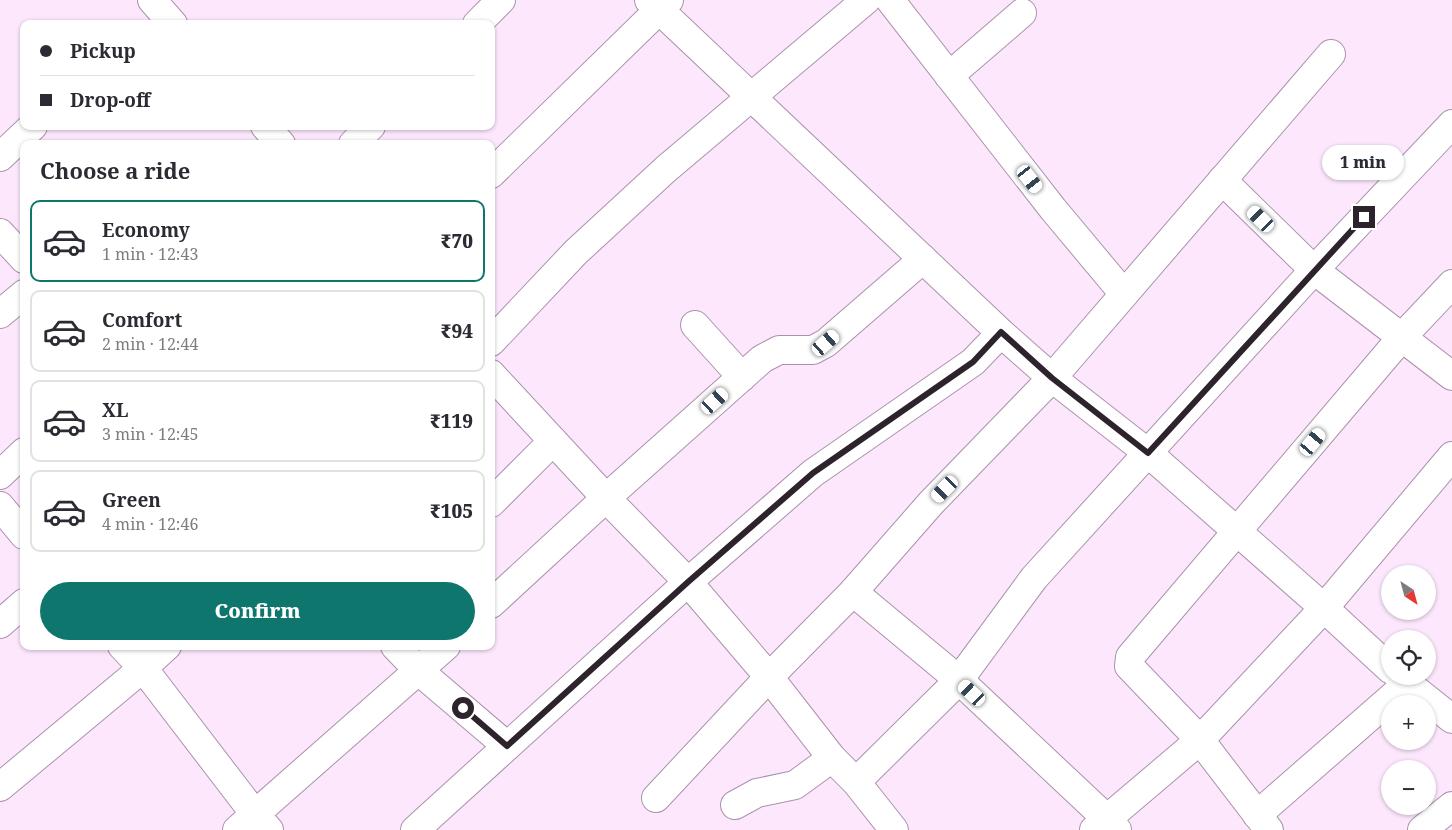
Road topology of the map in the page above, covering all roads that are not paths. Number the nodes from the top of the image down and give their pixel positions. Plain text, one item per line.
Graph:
1 (501, 0) edge
2 (866, 0) edge
3 (890, 0) edge
4 (659, 3) edge
5 (1022, 13) dead end
6 (481, 20) edge
7 (1331, 54) dead end
8 (949, 76) junction
9 (751, 96) junction
10 (1452, 124) edge
11 (29, 130) edge
12 (268, 130) edge
13 (367, 130) edge
14 (277, 140) edge
15 (357, 140) edge
16 (0, 156) edge
17 (495, 170) edge
18 (1222, 180) junction
19 (0, 233) edge
20 (20, 255) edge
21 (923, 259) junction
22 (1314, 270) junction
23 (1452, 284) edge
24 (1124, 294) junction
25 (20, 297) edge
26 (0, 314) edge
27 (695, 325) dead end
28 (1001, 332) junction
29 (1402, 337) junction
30 (495, 338) edge
31 (1452, 376) edge
32 (742, 377) junction
33 (495, 378) edge
34 (1052, 378) junction
35 (553, 441) junction
36 (1148, 453) junction
37 (20, 456) edge
38 (1452, 456) edge
39 (0, 475) edge
40 (606, 498) junction
41 (495, 499) edge
42 (0, 506) edge
43 (20, 530) edge
44 (1238, 532) junction
45 (688, 582) junction
46 (853, 592) junction
47 (495, 600) edge
48 (20, 606) edge
49 (1324, 608) junction
50 (0, 624) edge
51 (126, 650) edge
52 (163, 650) edge
53 (399, 650) edge
54 (442, 650) edge
55 (1381, 660) edge
56 (143, 668) junction
57 (419, 671) junction
58 (769, 678) junction
59 (958, 680) junction
60 (1390, 685) edge
61 (1409, 685) edge
62 (1452, 719) edge
63 (1200, 740) junction
64 (507, 746) junction
65 (832, 758) junction
66 (856, 782) junction
67 (0, 787) edge
68 (656, 798) dead end
69 (735, 806) dead end
70 (1452, 806) edge
71 (1263, 822) edge
72 (253, 824) edge
73 (1106, 826) edge
74 (415, 830) edge
75 (894, 830) edge
76 (1422, 830) edge

1 - 6 street
2 - 9 street
3 - 8 street
4 - 9 street
4 - 17 street
5 - 8 street
7 - 18 street
8 - 24 street
9 - 21 street
9 - 30 street
10 - 22 street
11 - 16 street
12 - 14 street
13 - 15 street
18 - 22 street
18 - 24 street
19 - 20 street
21 - 28 street
21 - 32 street
22 - 29 street
22 - 36 street
23 - 29 street
24 - 34 street
25 - 26 street
27 - 32 street
28 - 34 street
28 - 45 street
29 - 31 street
29 - 44 street
32 - 40 street
33 - 35 street
34 - 36 street
34 - 46 street
35 - 40 street
35 - 41 street
36 - 44 street
36 - 59 street
37 - 39 street
38 - 49 street
40 - 45 street
40 - 47 street
42 - 43 street
44 - 49 street
44 - 63 street
45 - 58 street
45 - 64 street
46 - 58 street
46 - 59 street
48 - 50 street
49 - 55 street
49 - 63 street
51 - 56 street
52 - 56 street
53 - 57 street
54 - 57 street
56 - 67 street
56 - 72 street
57 - 64 street
57 - 72 street
58 - 65 street
58 - 68 street
59 - 66 street
59 - 73 street
60 - 71 street
61 - 62 street
63 - 71 street
63 - 73 street
64 - 74 street
65 - 66 street
65 - 69 street
66 - 75 street
70 - 76 street

